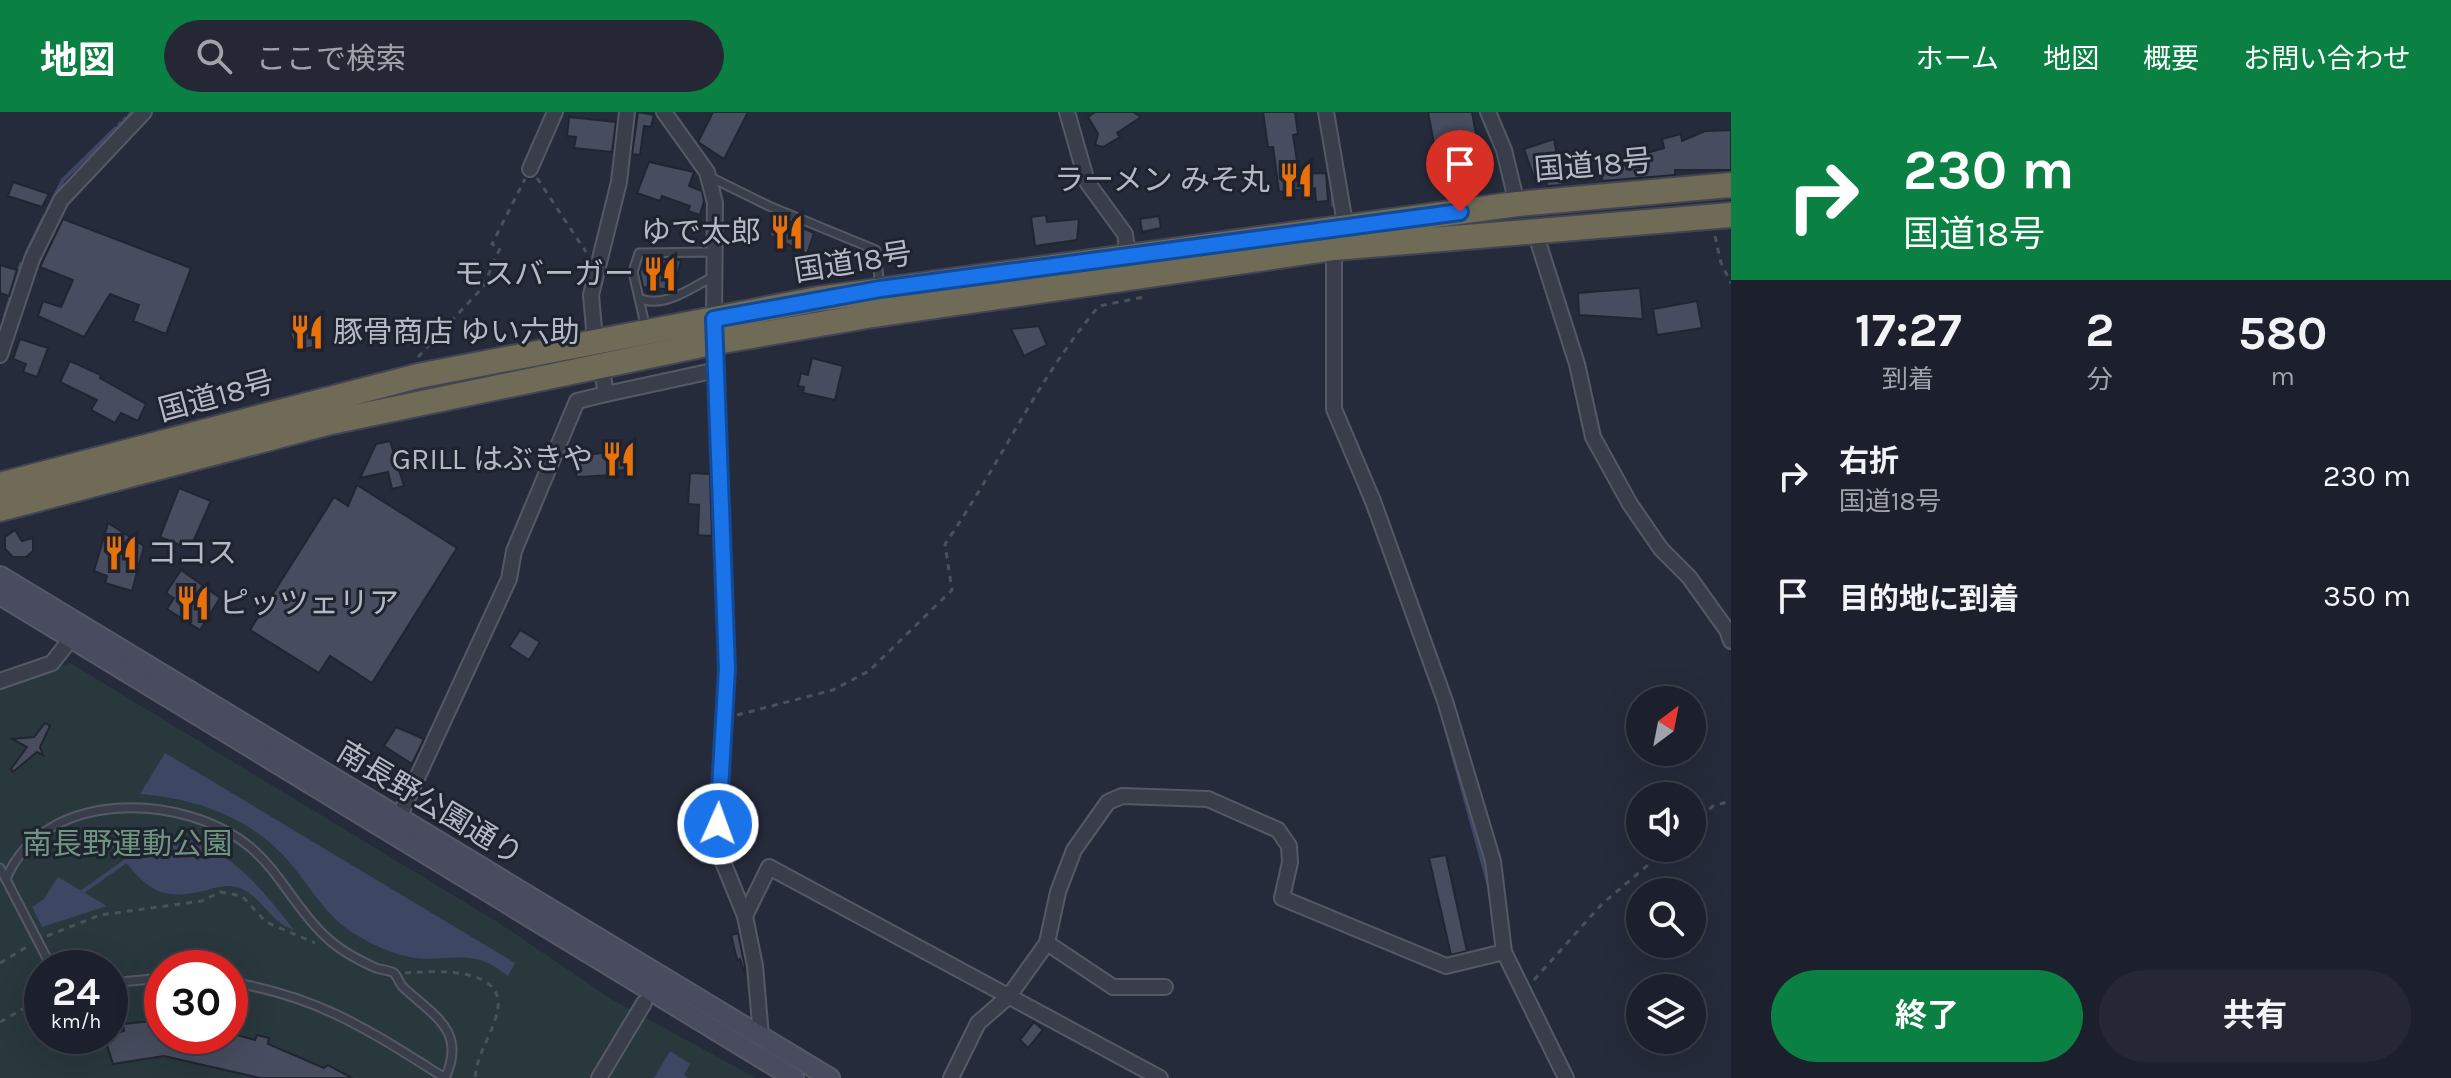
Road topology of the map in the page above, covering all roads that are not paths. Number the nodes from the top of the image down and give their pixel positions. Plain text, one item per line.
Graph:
1 (144, 112) edge
2 (555, 112) edge
3 (627, 112) edge
4 (664, 112) edge
5 (1067, 112) edge
6 (1326, 112) edge
7 (1488, 112) edge
8 (530, 169) road end
9 (708, 176) junction
10 (1731, 185) edge
11 (1517, 204) junction
12 (1721, 216) edge
13 (1534, 229) junction
14 (1340, 239) junction
15 (715, 252) junction
16 (1128, 255) junction
17 (714, 276) junction
18 (880, 289) junction
19 (639, 298) junction
20 (5, 328) edge
21 (715, 330) junction
22 (646, 331) junction
23 (595, 340) junction
24 (0, 355) edge
25 (601, 365) junction
26 (717, 370) junction
27 (606, 394) junction
28 (0, 485) edge
29 (11, 506) edge
30 (0, 522) edge
31 (1, 581) edge
32 (70, 640) junction
33 (1731, 641) edge
34 (0, 681) edge
35 (399, 817) junction
36 (0, 868) edge
37 (6, 879) junction
38 (745, 916) junction
39 (1047, 943) junction
40 (42, 950) edge
41 (1504, 952) junction
42 (248, 986) edge
43 (1165, 987) dead end
44 (1009, 996) junction
45 (644, 1003) dead end
46 (761, 1036) junction
47 (445, 1078) edge
48 (599, 1078) edge
49 (794, 1078) edge
50 (830, 1078) edge
51 (951, 1078) edge
52 (1160, 1078) edge
53 (1566, 1078) edge

1 - 20 street
2 - 8 street
3 - 23 street
4 - 9 street
5 - 16 street
6 - 14 street
7 - 11 street
9 - 15 street
9 - 18 lane
10 - 11 highway, 国道18号
11 - 14 highway, 国道18号
12 - 13 highway, 国道18号
13 - 14 highway, 国道18号
13 - 33 street
14 - 16 highway, 国道18号
14 - 21 highway, 国道18号
14 - 41 street
15 - 17 street
15 - 19 lane
16 - 18 highway, 国道18号
17 - 19 lane
17 - 21 street
18 - 21 highway, 国道18号
19 - 22 lane
20 - 24 street
21 - 22 highway, 国道18号
21 - 25 highway, 国道18号
21 - 26 street
22 - 23 highway, 国道18号
23 - 28 highway, 国道18号
25 - 27 street
25 - 29 highway, 国道18号
26 - 27 street
26 - 38 street
27 - 35 street
29 - 30 street
31 - 32 street, 南長野公園通り
31 - 35 street, 南長野公園通り
32 - 34 street
32 - 49 street, 南長野公園通り
35 - 46 street, 南長野公園通り
36 - 37 lane
37 - 40 lane
37 - 47 lane
38 - 44 street
38 - 46 street
39 - 41 street
39 - 43 street
39 - 44 street
41 - 53 street
42 - 47 lane
44 - 51 street
44 - 52 street
45 - 48 street
46 - 50 street, 南長野公園通り

